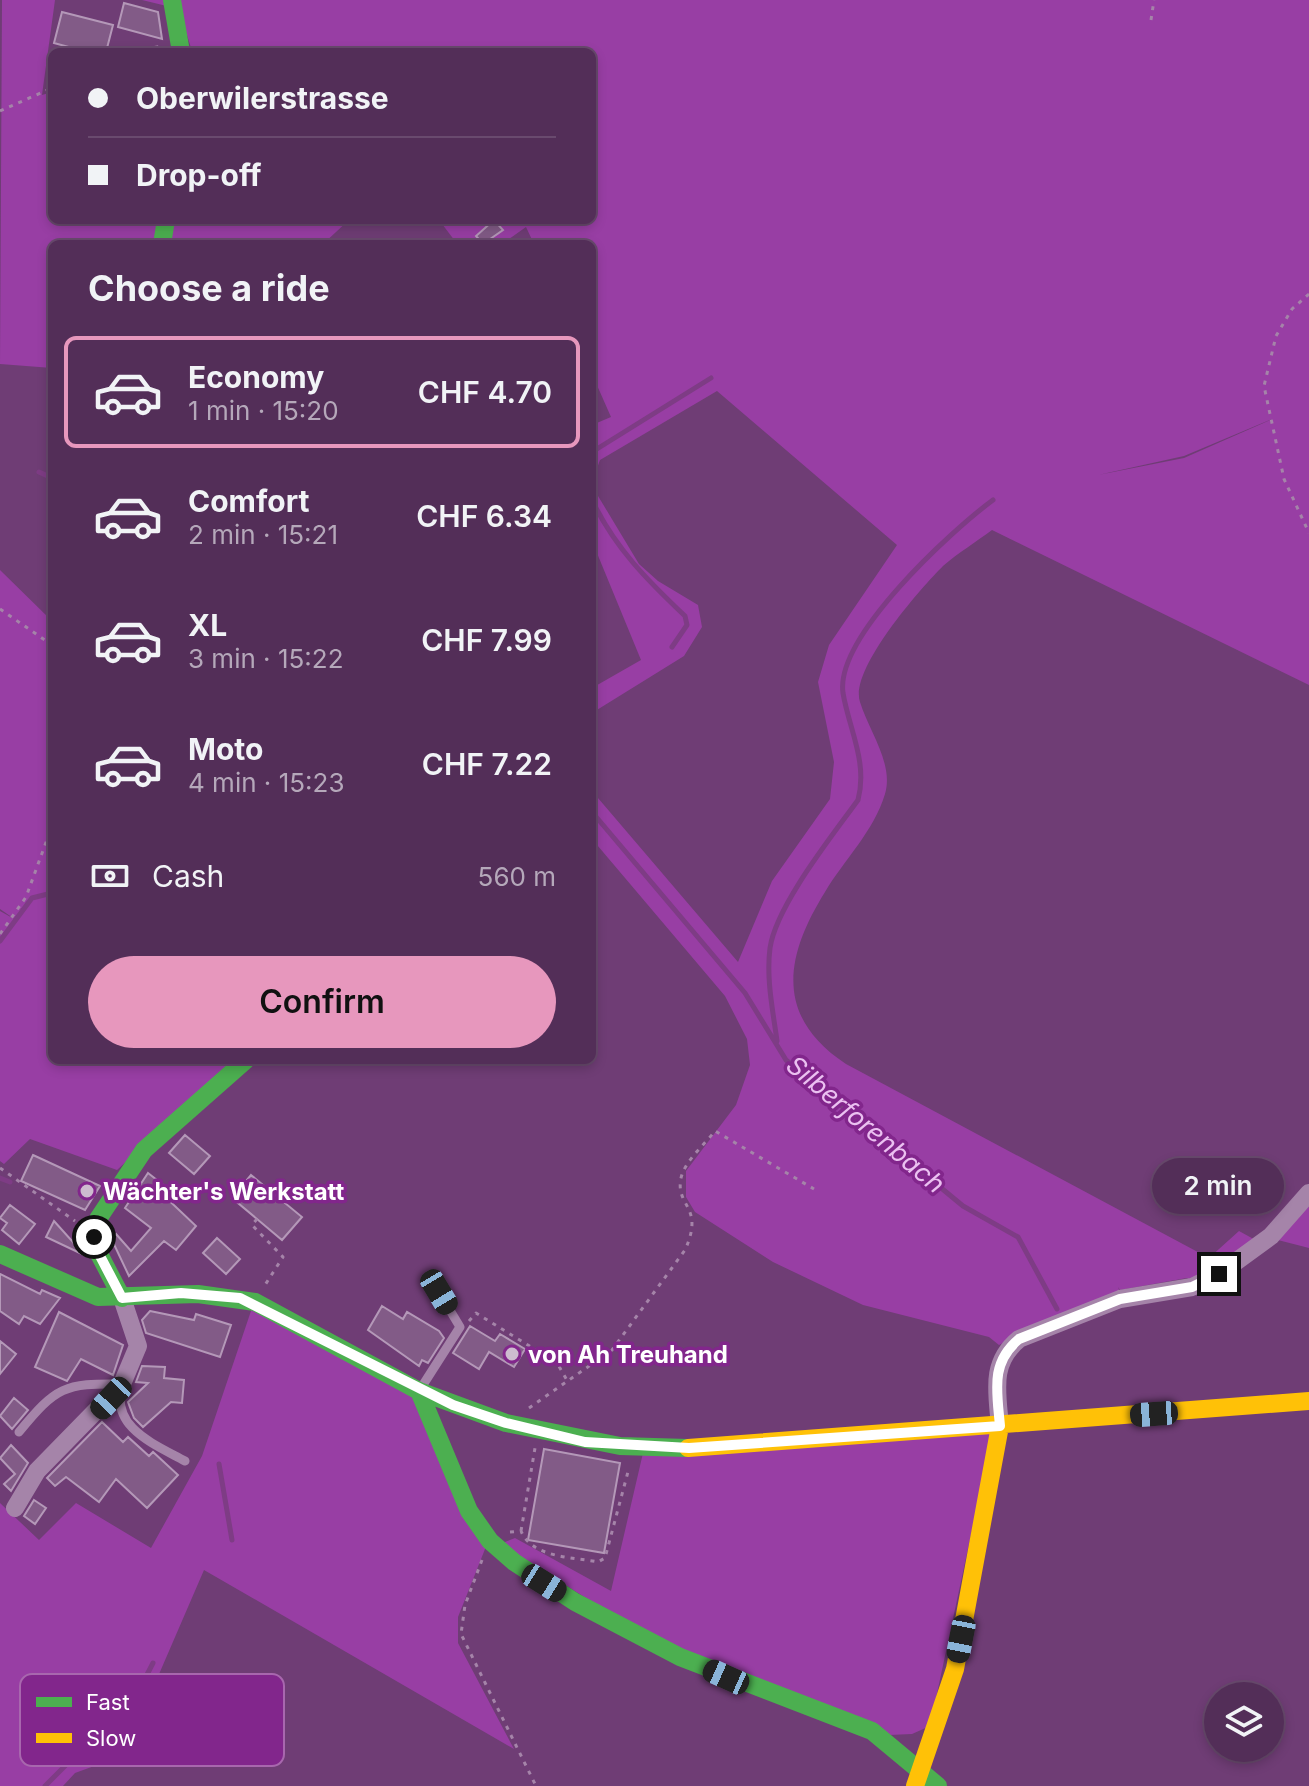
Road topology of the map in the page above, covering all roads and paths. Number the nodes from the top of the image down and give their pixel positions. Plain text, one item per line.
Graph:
1 (172, 0) edge
2 (1154, 0) edge
3 (1151, 20) dead end
4 (181, 47) edge
5 (48, 90) edge
6 (0, 111) edge
7 (1309, 294) edge
8 (1309, 533) edge
9 (0, 609) edge
10 (48, 642) edge
11 (48, 837) edge
12 (0, 934) edge
13 (241, 1064) edge
14 (0, 1168) edge
15 (814, 1189) dead end
16 (1309, 1193) edge
17 (257, 1219) dead end
18 (94, 1233) junction
19 (0, 1254) edge
20 (267, 1281) dead end
21 (439, 1292) dead end
22 (122, 1298) junction
23 (460, 1327) junction
24 (568, 1382) junction
25 (122, 1384) junction
26 (419, 1391) junction
27 (1309, 1401) edge
28 (506, 1423) junction
29 (1000, 1426) junction
30 (19, 1432) dead end
31 (538, 1432) junction
32 (634, 1447) junction
33 (185, 1461) dead end
34 (15, 1508) dead end
35 (521, 1531) junction
36 (489, 1539) junction
37 (917, 1780) edge
38 (536, 1786) edge
39 (938, 1786) edge

1 - 4 street
2 - 3 path
5 - 6 path
7 - 8 path
9 - 10 path
11 - 12 path
13 - 18 street
14 - 18 path
15 - 24 path
16 - 29 street
17 - 20 path
18 - 22 street
19 - 22 street
21 - 23 lane
22 - 25 street
22 - 26 street
23 - 24 path
23 - 26 lane
24 - 28 path
25 - 30 lane
25 - 33 lane
25 - 34 street
26 - 28 street
26 - 36 street
27 - 29 street
28 - 31 street
29 - 32 street
29 - 37 street
31 - 32 street
31 - 35 path
32 - 35 path
35 - 36 path
36 - 37 street
36 - 38 path
37 - 39 street

